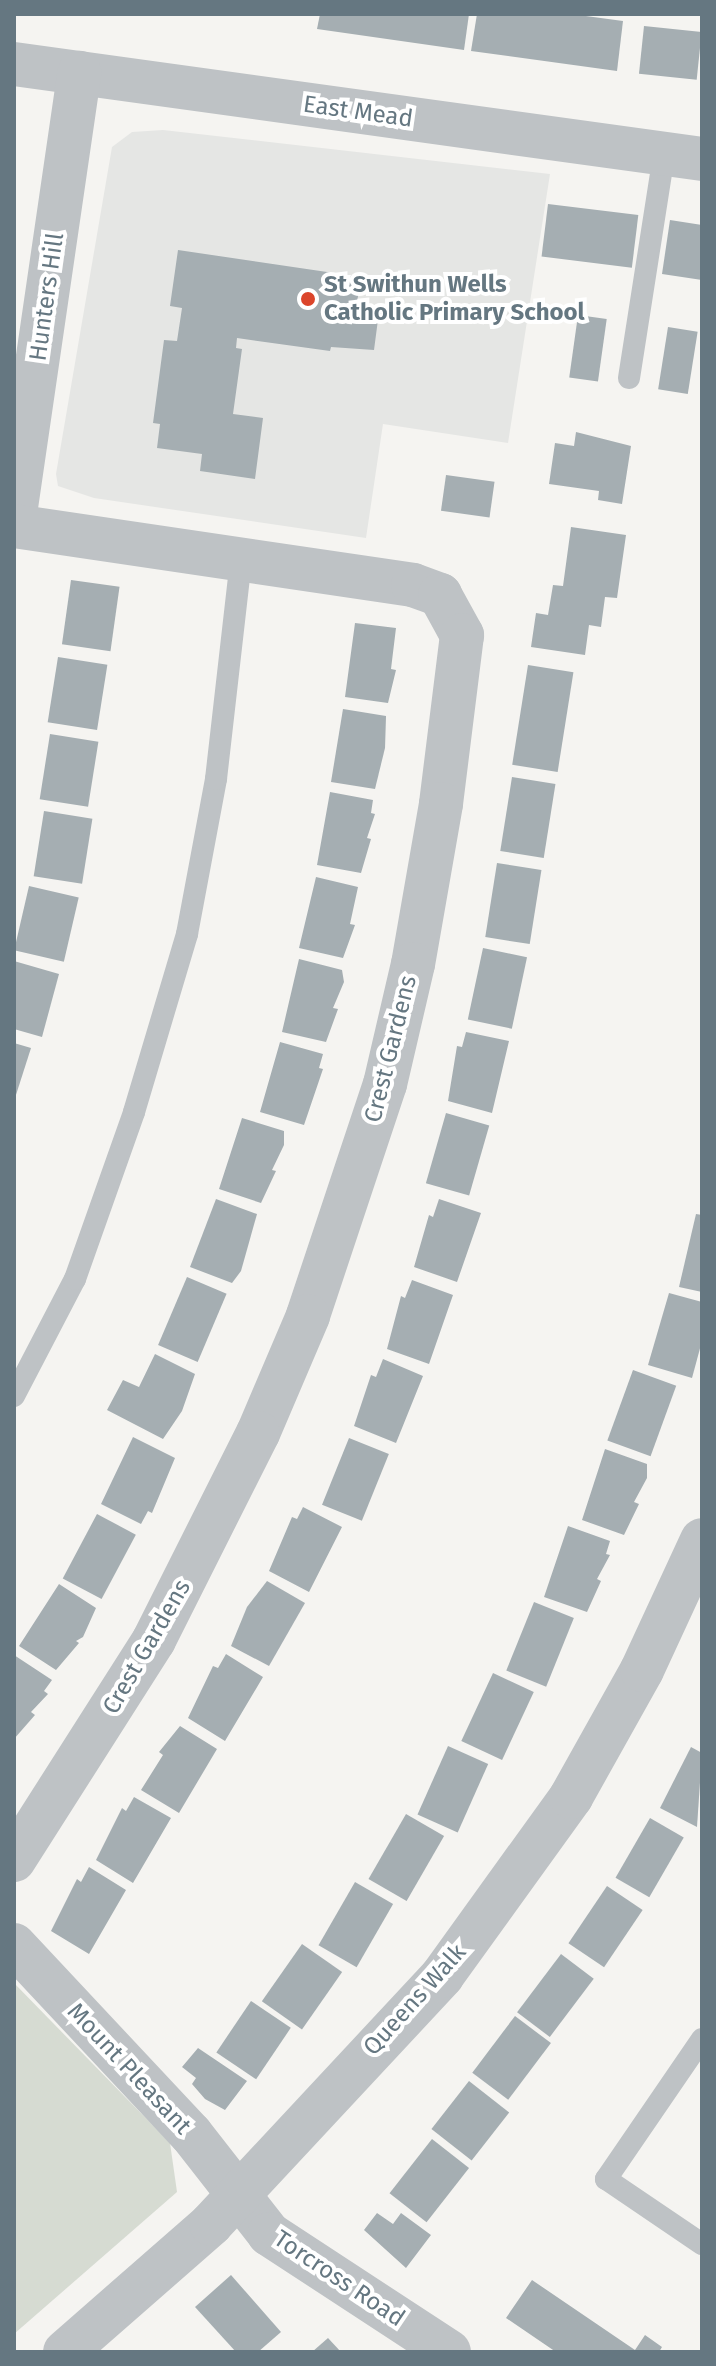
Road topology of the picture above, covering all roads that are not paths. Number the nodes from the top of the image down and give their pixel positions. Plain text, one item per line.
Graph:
1 (14, 64) edge
2 (79, 73) junction
3 (683, 157) edge
4 (629, 378) dead end
5 (14, 524) edge
6 (241, 561) junction
7 (14, 1396) edge
8 (702, 1540) edge
9 (14, 1860) edge
10 (14, 1945) edge
11 (702, 2039) edge
12 (236, 2198) junction
13 (702, 2244) edge
14 (443, 2350) edge
15 (65, 2352) edge

1 - 2 street, East Mead
2 - 3 street, East Mead
2 - 5 street, Hunters Hill
3 - 4 lane
5 - 6 street, Crest Gardens
6 - 7 lane
6 - 9 street, Crest Gardens
8 - 12 street, Queens Walk
10 - 12 street, Mount Pleasant
11 - 13 lane
12 - 14 street, Torcross Road
12 - 15 street, Queens Walk

